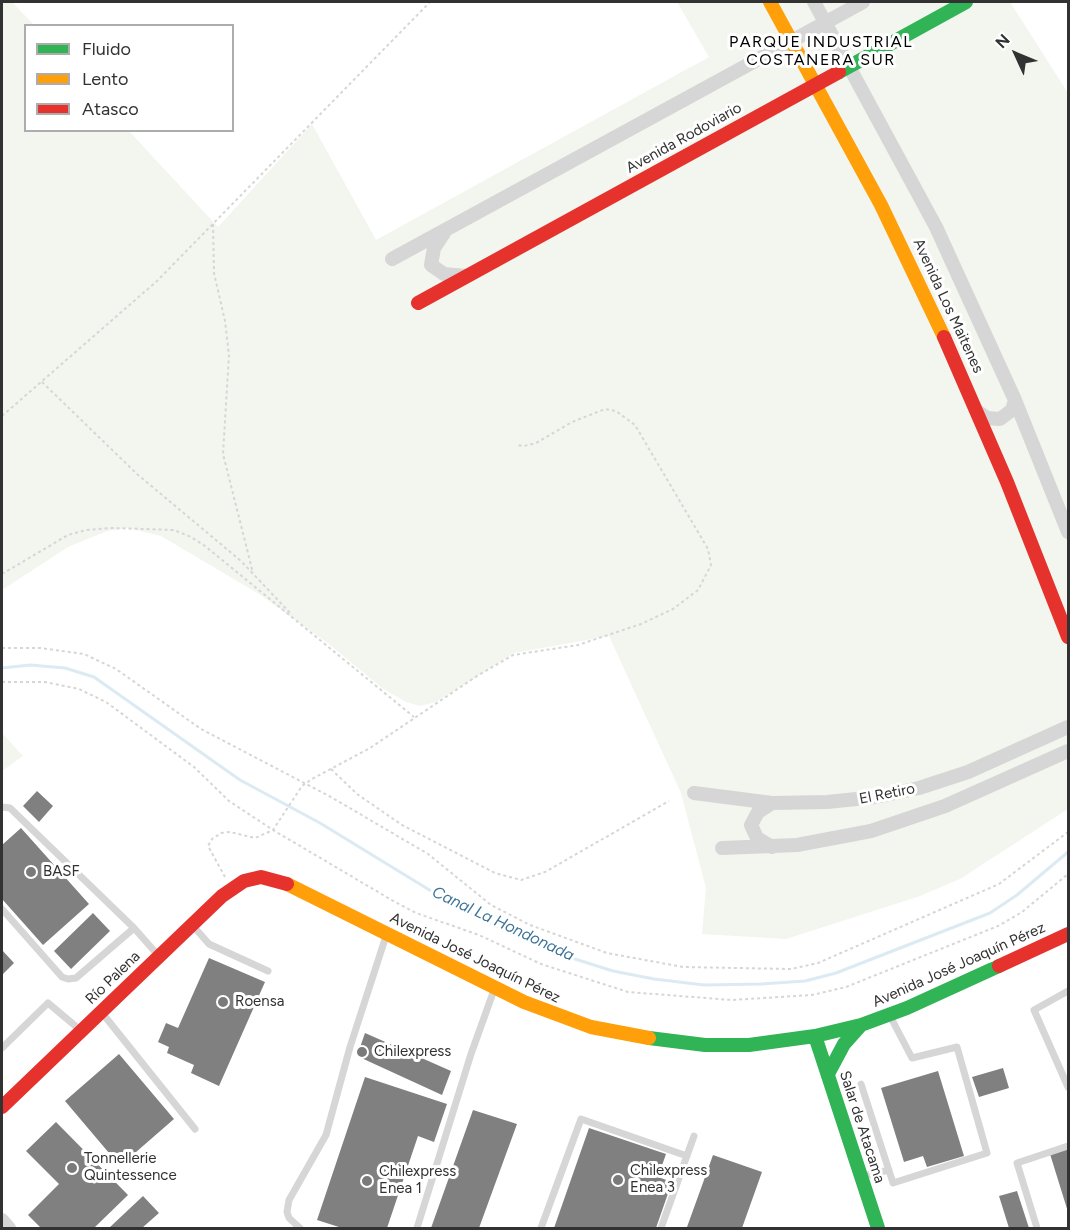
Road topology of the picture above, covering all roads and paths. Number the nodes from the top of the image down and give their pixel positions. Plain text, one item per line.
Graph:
1 (430, 2) edge
2 (770, 2) edge
3 (814, 2) edge
4 (863, 2) edge
5 (965, 2) edge
6 (825, 22) junction
7 (791, 41) junction
8 (849, 66) junction
9 (815, 85) junction
10 (213, 224) junction
11 (445, 231) junction
12 (392, 259) dead end
13 (466, 276) junction
14 (418, 303) dead end
15 (42, 382) junction
16 (1015, 400) junction
17 (977, 411) junction
18 (2, 417) edge
19 (516, 444) dead end
20 (1068, 532) edge
21 (253, 573) junction
22 (2, 574) edge
23 (297, 621) junction
24 (1068, 637) edge
25 (2, 648) edge
26 (2, 682) edge
27 (414, 717) junction
28 (1068, 727) edge
29 (1068, 751) edge
30 (331, 770) junction
31 (306, 784) junction
32 (694, 793) dead end
33 (669, 801) dead end
34 (772, 803) junction
35 (2, 807) edge
36 (273, 830) junction
37 (1068, 831) edge
38 (722, 848) dead end
39 (773, 848) junction
40 (217, 862) dead end
41 (1068, 874) edge
42 (251, 879) joint
43 (2, 909) edge
44 (192, 925) junction
45 (134, 928) junction
46 (387, 934) junction
47 (1068, 934) edge
48 (159, 956) junction
49 (268, 971) dead end
50 (495, 987) junction
51 (1068, 991) edge
52 (101, 1012) junction
53 (890, 1015) junction
54 (861, 1025) junction
55 (81, 1031) junction
56 (816, 1036) junction
57 (2, 1048) edge
58 (828, 1074) junction
59 (861, 1084) dead end
60 (1068, 1087) edge
61 (2, 1107) edge
62 (195, 1130) dead end
63 (694, 1136) dead end
64 (1068, 1146) edge
65 (687, 1156) junction
66 (889, 1170) junction
67 (861, 1177) junction
68 (2, 1220) edge
69 (9, 1228) edge
70 (300, 1228) edge
71 (417, 1228) edge
72 (541, 1228) edge
73 (661, 1228) edge
74 (878, 1228) edge
75 (1036, 1228) edge

1 - 10 path
2 - 7 main road, Avenida Los Maitenes
3 - 6 street, Avenida Los Maitenes
4 - 6 street
5 - 8 main road, Avenida Rodoviario
6 - 7 street
6 - 8 street, Avenida Los Maitenes
7 - 9 main road, Avenida Los Maitenes
7 - 11 street
8 - 9 main road, Avenida Rodoviario
8 - 16 street, Avenida Los Maitenes
9 - 13 main road, Avenida Rodoviario
9 - 17 main road, Avenida Los Maitenes
10 - 15 path
10 - 21 path
11 - 12 street
11 - 13 street
13 - 14 main road, Avenida Rodoviario
15 - 18 path
15 - 21 path
16 - 17 street
16 - 20 street, Avenida Los Maitenes
17 - 24 main road, Avenida Los Maitenes
19 - 27 path
21 - 23 path
22 - 23 path
23 - 27 path
25 - 31 path
26 - 36 path
27 - 30 path
28 - 34 street, El Retiro
29 - 39 street, El Retiro
30 - 31 path
30 - 33 path
31 - 36 path
31 - 37 path
32 - 34 street, El Retiro
34 - 39 street
35 - 45 lane
36 - 40 path
36 - 41 path
38 - 39 street, El Retiro
42 - 44 main road, Río Palena
42 - 46 main road, Avenida José Joaquín Pérez
43 - 45 lane
44 - 48 main road, Río Palena
44 - 49 lane
45 - 48 lane
46 - 50 main road, Avenida José Joaquín Pérez
46 - 70 lane
47 - 53 main road, Avenida José Joaquín Pérez
48 - 52 main road, Río Palena
50 - 56 main road, Avenida José Joaquín Pérez
50 - 71 lane
51 - 60 lane
52 - 55 main road, Río Palena
52 - 62 lane
53 - 54 main road, Avenida José Joaquín Pérez
53 - 66 lane
54 - 56 main road, Avenida José Joaquín Pérez
54 - 58 main road
55 - 57 lane
55 - 61 main road, Río Palena
56 - 58 main road, Salar de Atacama
58 - 67 main road, Salar de Atacama
59 - 66 lane
63 - 65 lane
64 - 75 lane
65 - 72 lane
65 - 73 lane
66 - 67 lane
67 - 74 main road, Salar de Atacama
68 - 69 street

